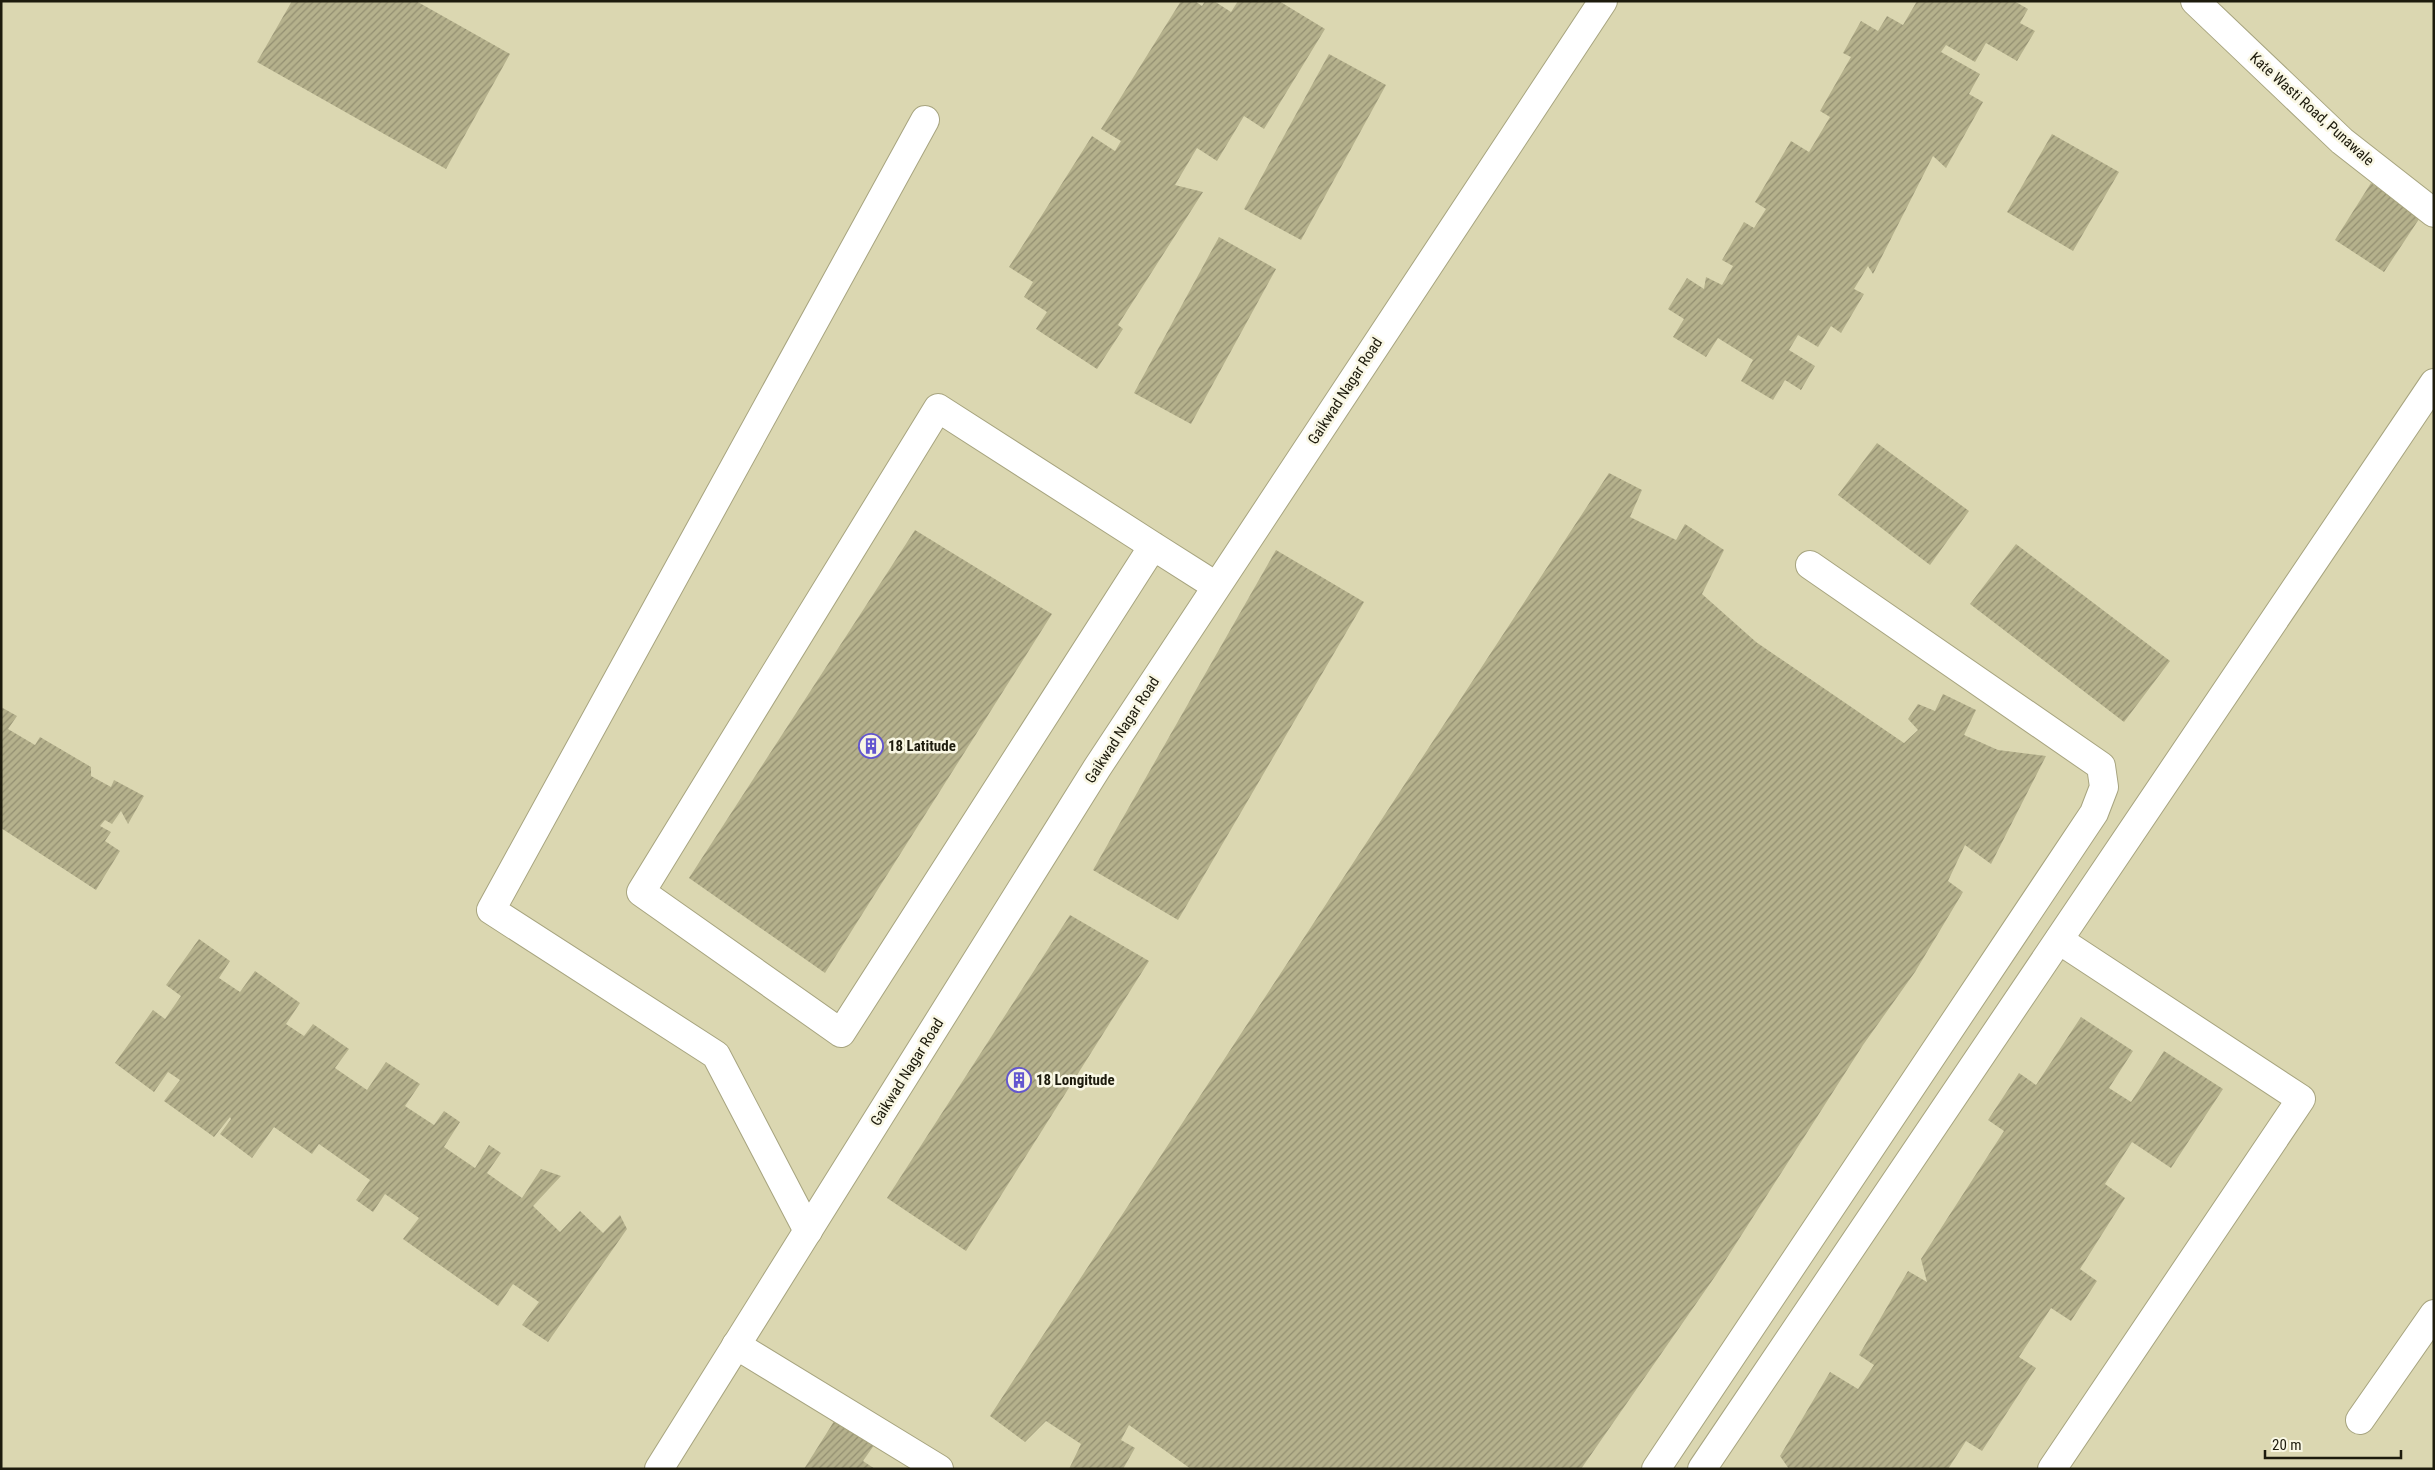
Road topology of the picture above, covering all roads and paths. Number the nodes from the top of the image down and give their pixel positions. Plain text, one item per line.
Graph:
1 (1603, 1) edge
2 (2195, 1) edge
3 (925, 120) dead end
4 (2434, 212) edge
5 (2434, 383) edge
6 (1153, 546) junction
7 (1810, 565) dead end
8 (1216, 586) junction
9 (2059, 940) junction
10 (808, 1231) junction
11 (2434, 1314) edge
12 (736, 1345) junction
13 (2360, 1420) dead end
14 (658, 1469) edge
15 (939, 1469) edge
16 (1656, 1469) edge
17 (1702, 1469) edge
18 (2052, 1469) edge

1 - 8 street, Gaikwad Nagar Road
2 - 4 street, Kate Wasti Road, Punawale
3 - 10 street
5 - 9 street
6 - 6 street
6 - 8 street
7 - 16 street
8 - 10 street, Gaikwad Nagar Road
9 - 17 street
9 - 18 street
10 - 12 street, Gaikwad Nagar Road
11 - 13 street
12 - 14 street, Gaikwad Nagar Road
12 - 15 street

